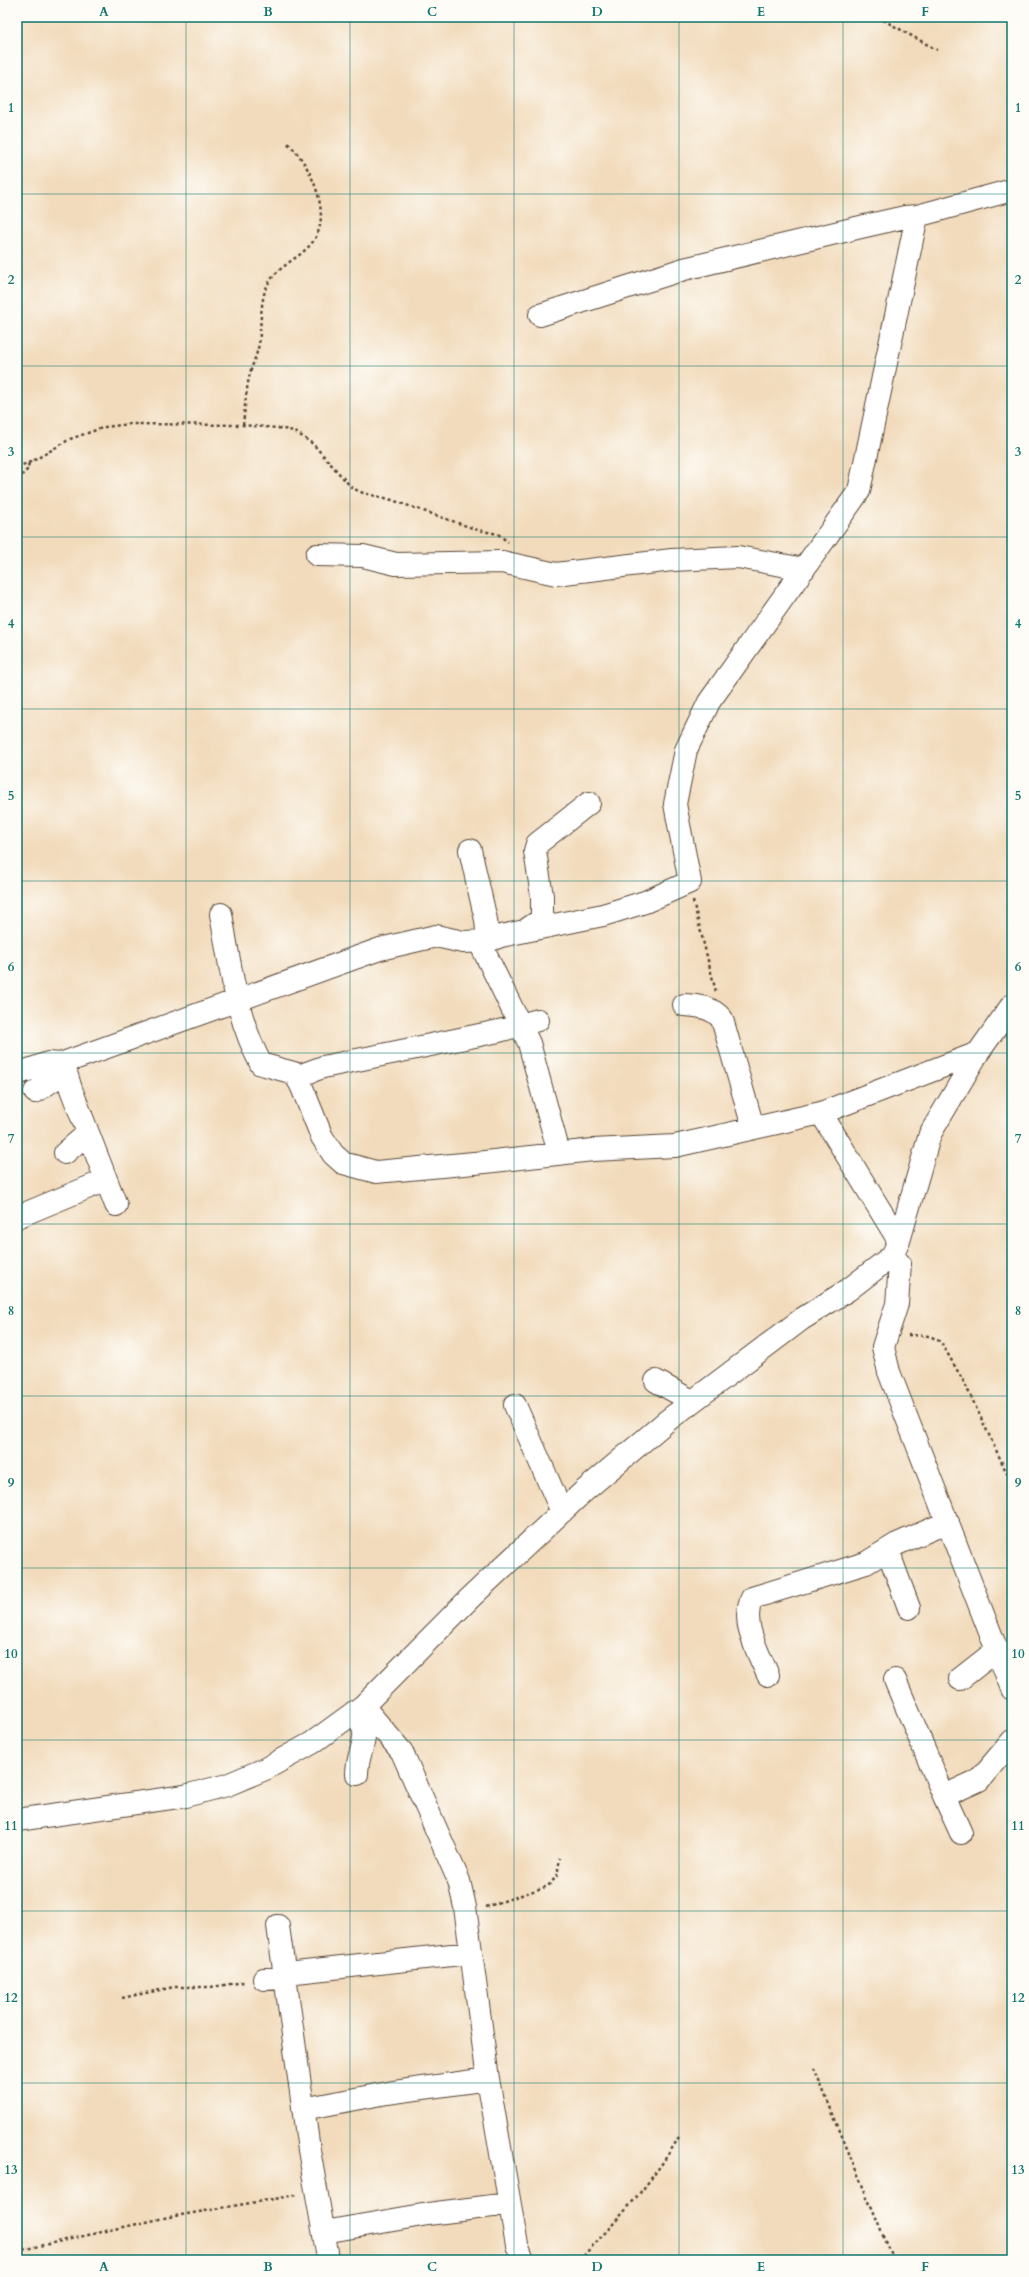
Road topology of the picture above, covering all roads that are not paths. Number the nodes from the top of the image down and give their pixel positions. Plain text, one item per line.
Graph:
1 (1012, 190) edge
2 (917, 216) junction
3 (540, 315) dead end
4 (317, 555) dead end
5 (804, 569) junction
6 (589, 803) dead end
7 (470, 850) dead end
8 (221, 914) dead end
9 (526, 930) junction
10 (484, 941) junction
11 (236, 1000) junction
12 (684, 1005) dead end
13 (1012, 1005) edge
14 (529, 1022) junction
15 (978, 1053) junction
16 (64, 1068) junction
17 (17, 1074) edge
18 (296, 1077) junction
19 (35, 1092) dead end
20 (821, 1113) junction
21 (753, 1127) junction
22 (88, 1133) junction
23 (65, 1153) dead end
24 (560, 1154) junction
25 (106, 1180) junction
26 (116, 1205) dead end
27 (17, 1217) edge
28 (896, 1248) junction
29 (656, 1380) dead end
30 (692, 1401) junction
31 (515, 1405) dead end
32 (562, 1512) junction
33 (948, 1522) junction
34 (890, 1549) junction
35 (909, 1608) dead end
36 (997, 1650) junction
37 (768, 1675) dead end
38 (895, 1680) dead end
39 (960, 1680) dead end
40 (1012, 1689) edge
41 (358, 1709) junction
42 (1012, 1741) edge
43 (357, 1774) dead end
44 (944, 1796) junction
45 (17, 1820) edge
46 (961, 1833) dead end
47 (278, 1926) dead end
48 (470, 1954) junction
49 (275, 1978) junction
50 (488, 2079) junction
51 (304, 2109) junction
52 (509, 2204) junction
53 (523, 2260) edge

1 - 2 street
2 - 3 street
2 - 5 street
4 - 5 street
5 - 9 street
6 - 9 street
7 - 10 street
8 - 11 street
9 - 10 street
10 - 11 street
10 - 14 street
11 - 16 street
11 - 18 street
12 - 21 street
13 - 15 street
14 - 18 street
14 - 24 street
15 - 20 street
15 - 28 street
16 - 17 street
16 - 19 street
16 - 22 street
18 - 24 street
20 - 21 street
20 - 28 street
21 - 24 street
22 - 23 street
22 - 25 street
25 - 26 street
25 - 27 street
28 - 30 street
28 - 33 street
29 - 30 street
30 - 32 street
31 - 32 street
32 - 41 street
33 - 34 street
33 - 36 street
34 - 35 street
34 - 37 street
36 - 39 street
36 - 40 street
38 - 44 street
41 - 43 street
41 - 45 street
41 - 48 street
42 - 44 street
44 - 46 street
47 - 49 street
48 - 49 street
48 - 50 street
49 - 51 street
50 - 51 street
50 - 52 street
51 - 52 street
52 - 53 street

